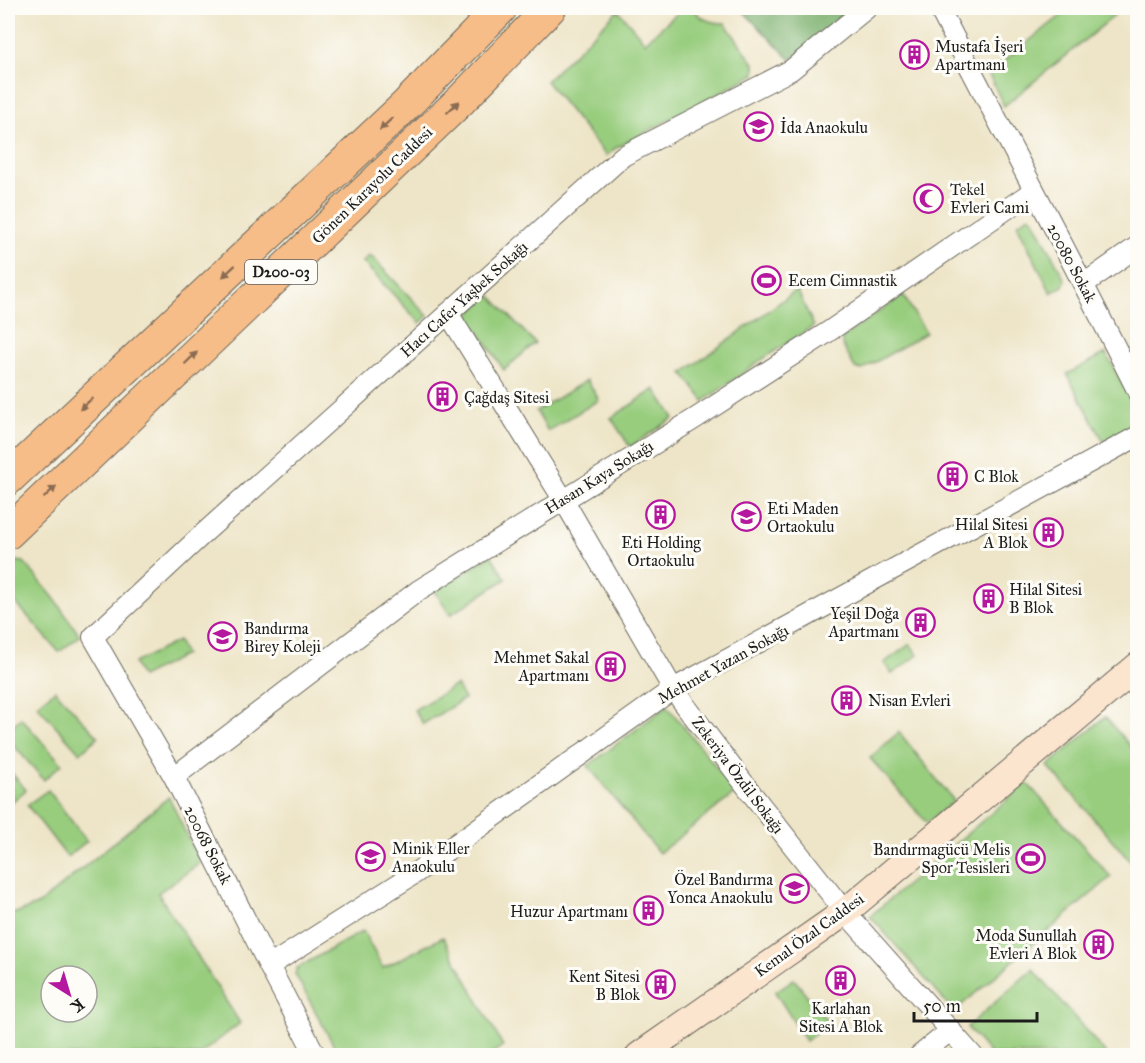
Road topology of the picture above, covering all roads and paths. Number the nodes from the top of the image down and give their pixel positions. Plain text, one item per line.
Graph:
1 (501, 8) edge
2 (550, 8) edge
3 (867, 8) edge
4 (939, 8) edge
5 (1033, 191) junction
6 (1137, 246) edge
7 (1084, 284) junction
8 (448, 313) junction
9 (1137, 392) edge
10 (1137, 436) edge
11 (8, 479) edge
12 (563, 499) junction
13 (8, 533) edge
14 (93, 637) joint
15 (1137, 666) edge
16 (673, 689) junction
17 (174, 777) junction
18 (844, 912) junction
19 (269, 966) junction
20 (951, 1030) junction
21 (316, 1056) edge
22 (639, 1056) edge
23 (919, 1056) edge
24 (974, 1056) edge

1 -> 11 highway, Gönen Karayolu Caddesi / D200-03
13 -> 2 highway, Gönen Karayolu Caddesi / D200-03
3 - 8 street, Hacı Cafer Yaşbek Sokağı
4 - 5 street, 20080 Sokak
5 - 7 street, 20080 Sokak
5 - 12 street, Hasan Kaya Sokağı
6 - 7 street
7 - 9 street, 20080 Sokak
8 - 12 street, Zekeriya Özdil Sokağı
8 - 14 street, Hacı Cafer Yaşbek Sokağı
10 - 16 street, Mehmet Yazan Sokağı
12 - 16 street, Zekeriya Özdil Sokağı
12 - 17 street, Hasan Kaya Sokağı
14 - 17 street, 20068 Sokak
15 - 18 main road, Kemal Özal Caddesi
16 - 18 street, Zekeriya Özdil Sokağı
16 - 19 street, Mehmet Yazan Sokağı
17 - 19 street, 20068 Sokak
18 - 20 street, Zekeriya Özdil Sokağı
18 - 22 main road, Kemal Özal Caddesi
19 - 21 street, 20068 Sokak
20 - 23 street
20 - 24 street, Zekeriya Özdil Sokağı

